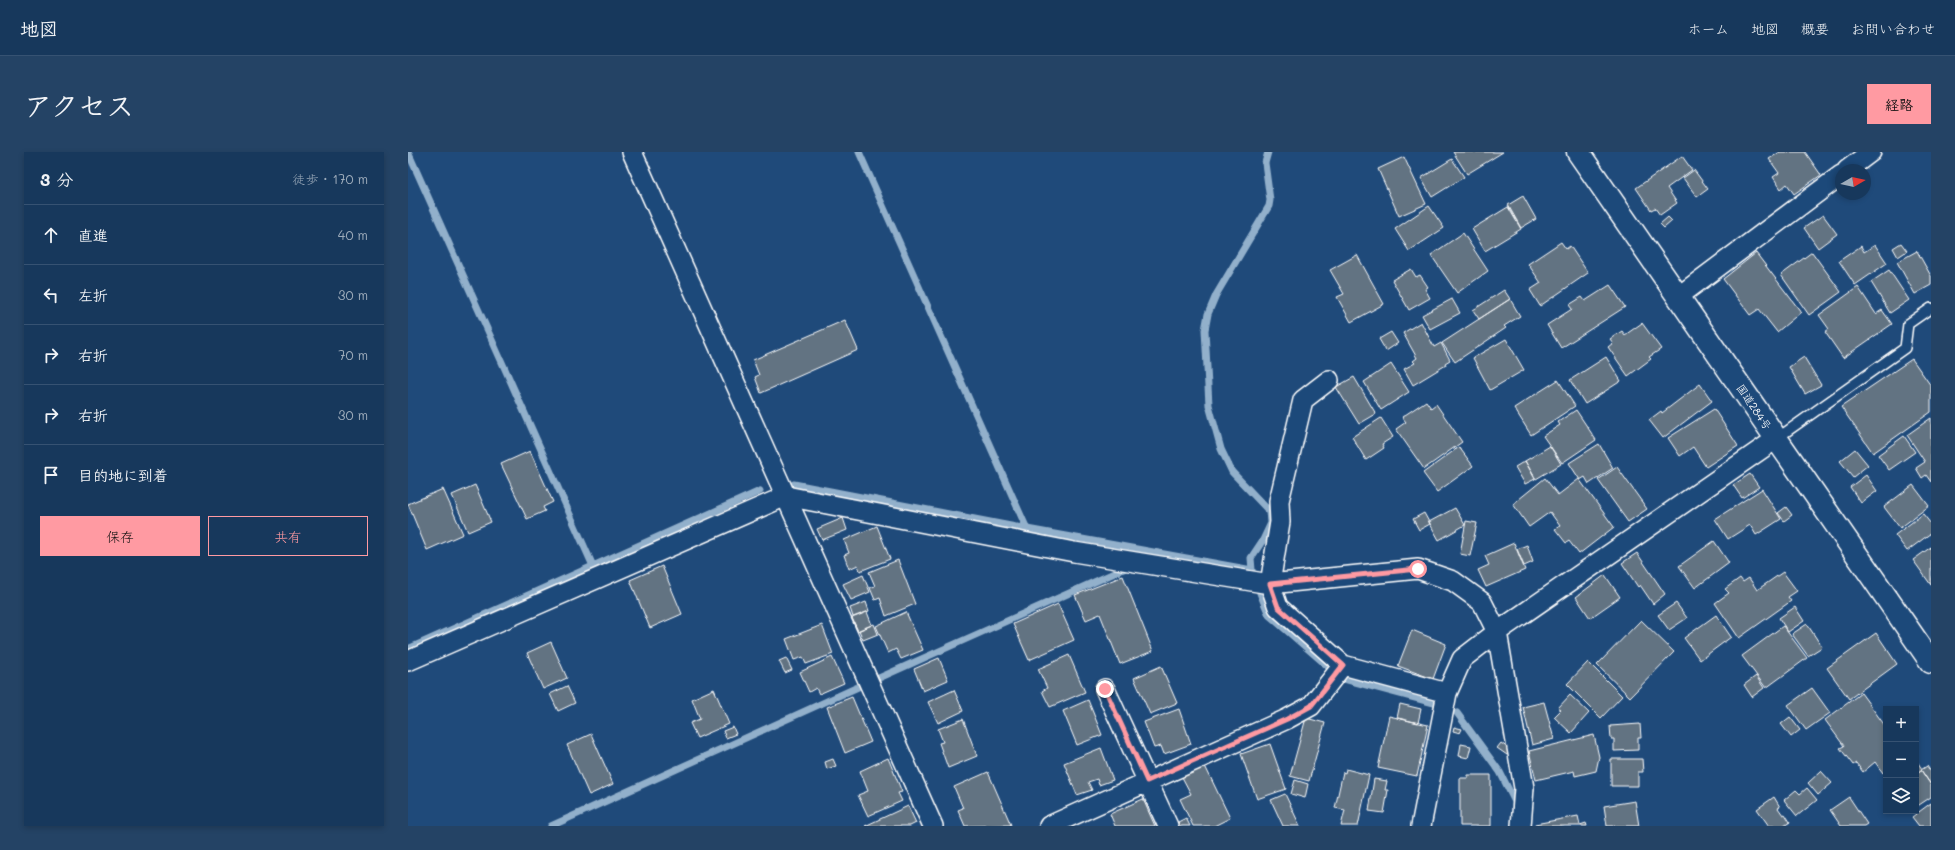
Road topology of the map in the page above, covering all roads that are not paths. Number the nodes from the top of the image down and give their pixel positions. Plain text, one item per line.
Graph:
1 (632, 152) edge
2 (1578, 152) edge
3 (1871, 152) edge
4 (1855, 164) edge
5 (1835, 179) edge
6 (1679, 296) junction
7 (1931, 308) edge
8 (1329, 380) dead end
9 (1776, 439) junction
10 (786, 496) junction
11 (1270, 584) junction
12 (1497, 632) junction
13 (409, 659) edge
14 (1931, 662) edge
15 (1343, 665) junction
16 (1105, 689) dead end
17 (1447, 693) junction
18 (1147, 781) junction
19 (933, 826) edge
20 (1049, 826) edge
21 (1168, 826) edge
22 (1421, 826) edge
23 (1521, 826) edge

1 - 10 street
2 - 6 highway, 国道284号
3 - 4 street
5 - 6 street
6 - 9 highway, 国道284号
7 - 9 lane
8 - 11 street
9 - 12 street
9 - 14 highway, 国道284号
10 - 11 street
10 - 13 street
10 - 19 street
11 - 12 street
11 - 15 street
12 - 17 street
12 - 23 street
15 - 17 street
15 - 18 street
16 - 18 street
17 - 22 street
18 - 20 street
18 - 21 street

